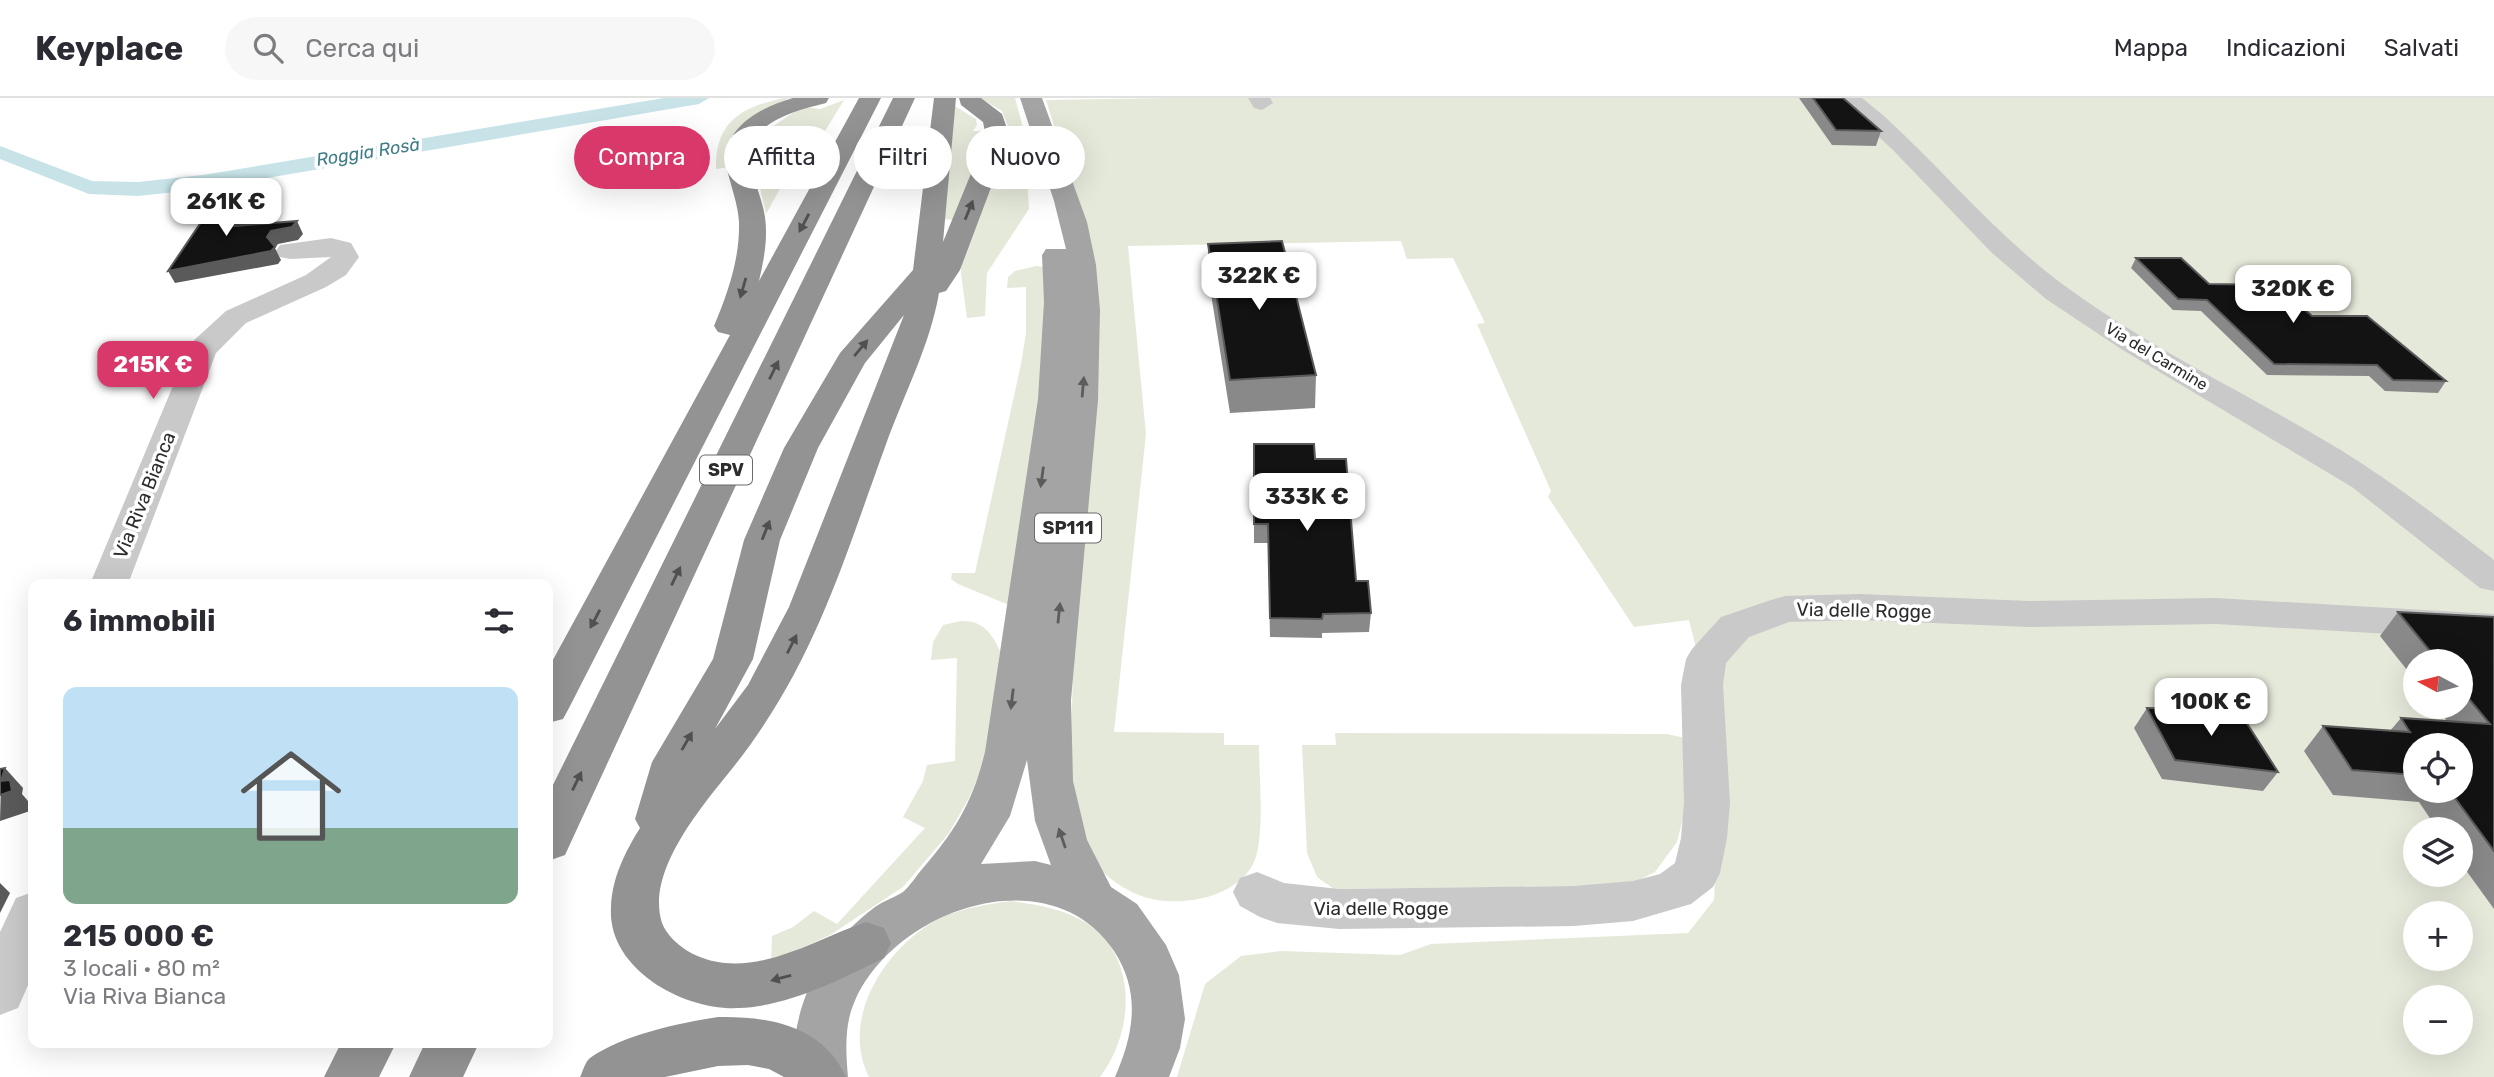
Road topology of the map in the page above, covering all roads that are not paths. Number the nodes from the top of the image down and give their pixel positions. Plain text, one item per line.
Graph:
1 (818, 98) edge
2 (870, 98) edge
3 (904, 98) edge
4 (1031, 98) edge
5 (1848, 98) edge
6 (957, 99) edge
7 (1039, 126) edge
8 (1050, 189) edge
9 (1065, 189) edge
10 (290, 251) dead end
11 (924, 285) junction
12 (672, 472) junction
13 (110, 579) edge
14 (2494, 579) edge
15 (2494, 628) edge
16 (553, 698) edge
17 (553, 832) edge
18 (650, 852) junction
19 (1257, 892) dead end
20 (1093, 899) junction
21 (924, 901) junction
22 (28, 925) edge
23 (866, 943) junction
24 (0, 992) edge
25 (0, 997) edge
26 (28, 998) edge
27 (366, 1048) edge
28 (450, 1048) edge
29 (351, 1077) edge
30 (436, 1077) edge
31 (607, 1077) edge
32 (820, 1077) edge
33 (1142, 1077) edge

1 -> 12 highway
2 -> 12 highway, SPV
17 -> 3 highway, SPV
4 - 7 main road, SP111
5 - 14 street, Via del Carmine
6 - 11 highway
11 -> 6 highway
8 -> 21 main road, SP111
20 -> 9 main road, SP111
10 - 13 street, Via Riva Bianca
18 -> 11 highway
18 -> 11 highway
12 -> 16 highway, SPV
15 - 19 street, Via delle Rogge
23 -> 18 highway
20 - 21 main road, SP111
20 - 33 main road, SP111
21 - 23 main road, SP111
22 - 24 street
23 - 32 main road, SP111
25 - 26 street
27 - 29 highway
28 - 30 highway
31 - 32 highway

